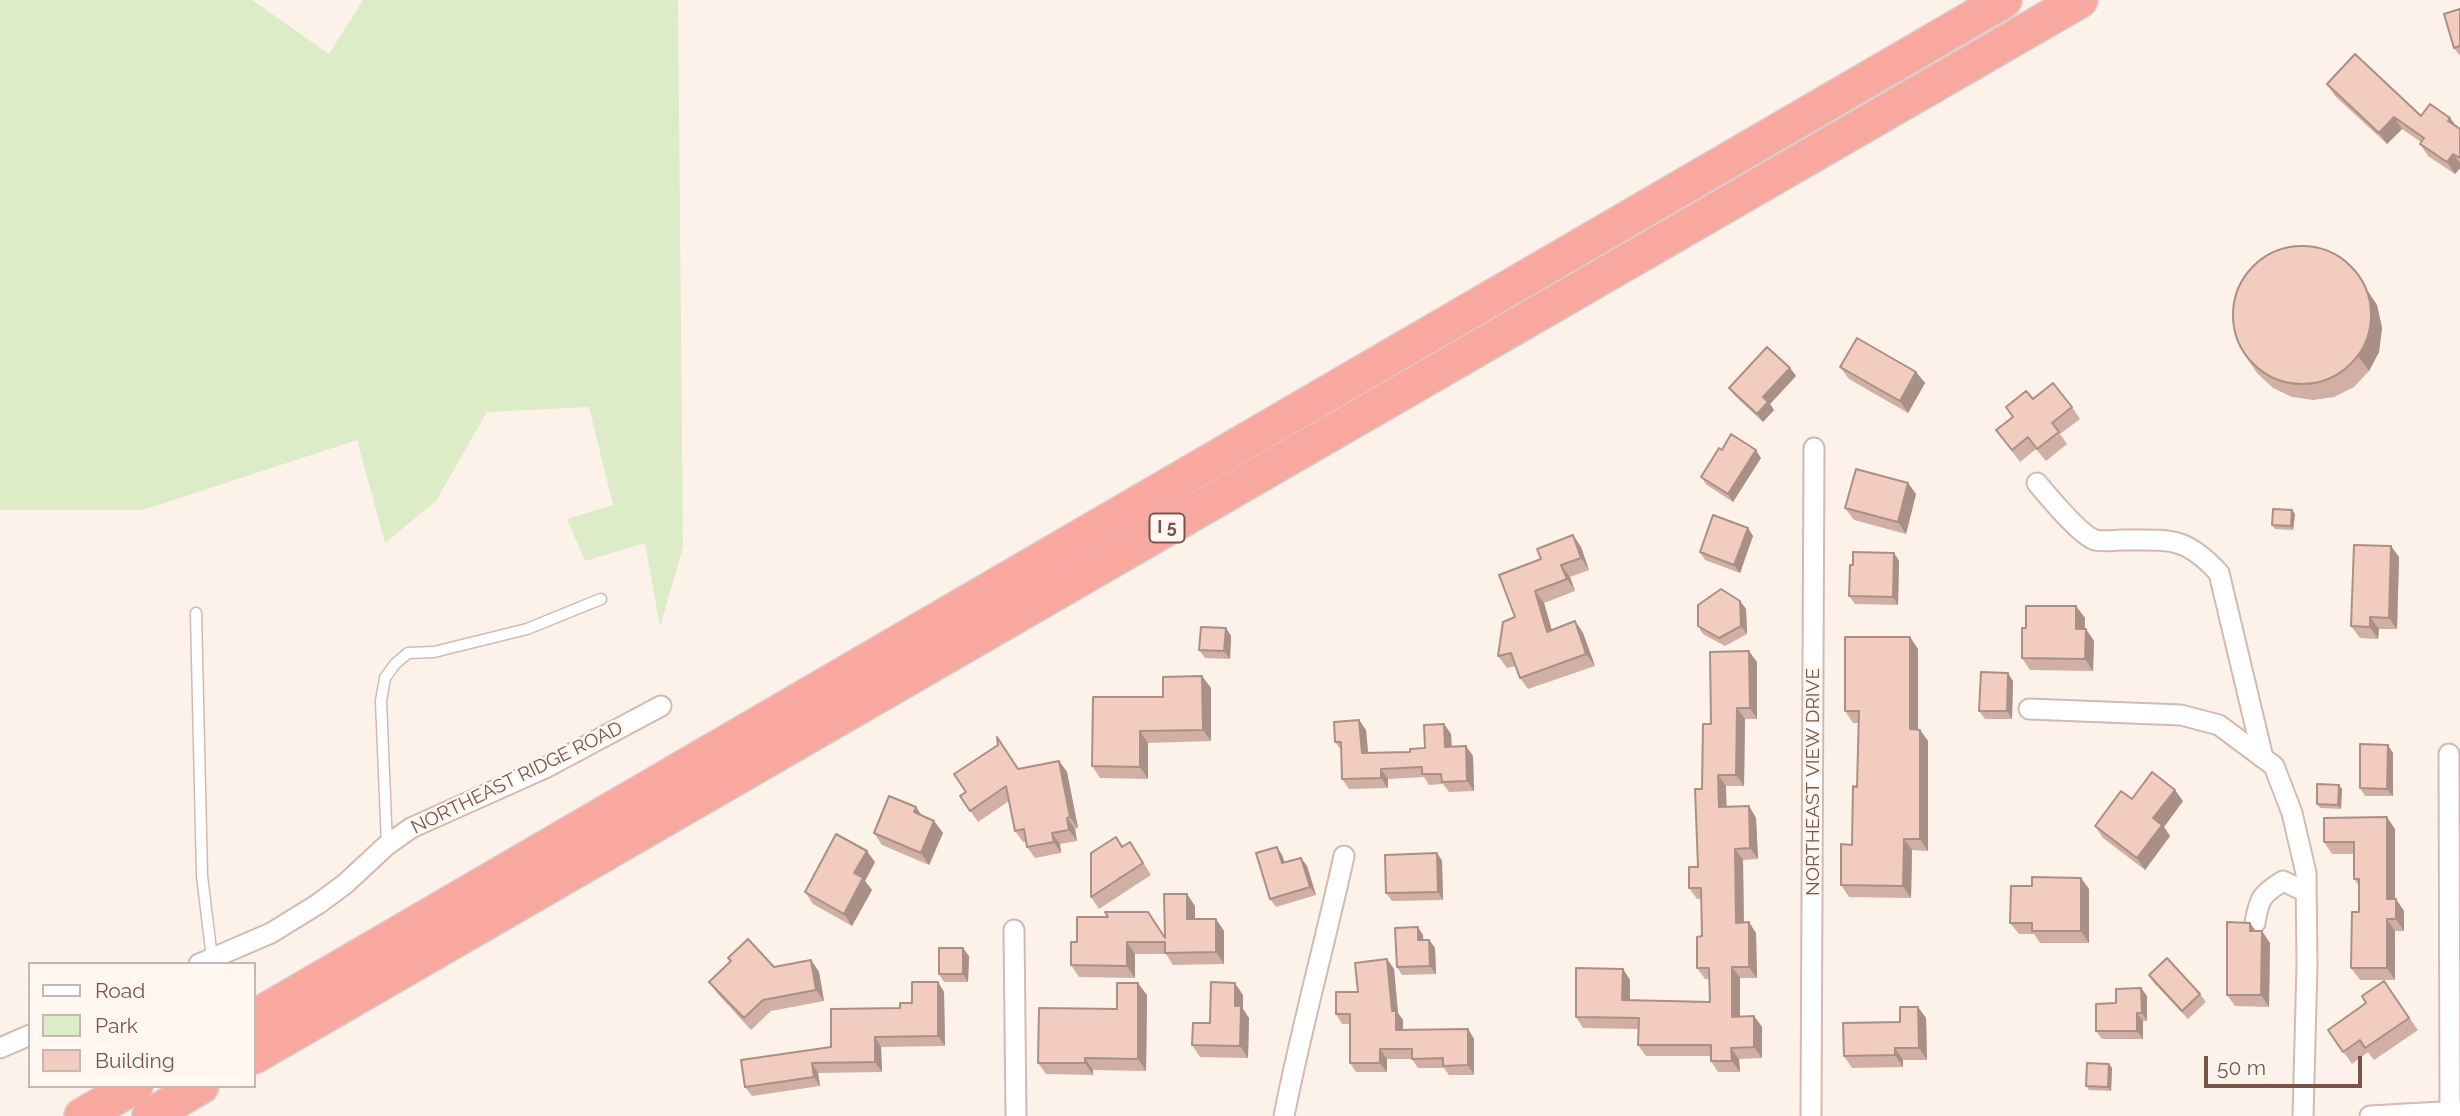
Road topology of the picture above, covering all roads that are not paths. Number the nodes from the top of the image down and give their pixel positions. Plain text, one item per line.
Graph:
1 (2004, 0) edge
2 (2080, 0) edge
3 (1814, 448) dead end
4 (2037, 483) dead end
5 (601, 599) dead end
6 (196, 613) dead end
7 (661, 706) dead end
8 (2029, 709) dead end
9 (2449, 754) dead end
10 (2263, 758) junction
11 (387, 845) junction
12 (1343, 856) dead end
13 (2306, 892) junction
14 (2255, 923) dead end
15 (1014, 930) dead end
16 (206, 961) edge
17 (256, 1017) edge
18 (28, 1036) edge
19 (0, 1048) edge
20 (256, 1055) edge
21 (131, 1088) edge
22 (198, 1088) edge
23 (2455, 1111) edge
24 (82, 1116) edge
25 (150, 1116) edge
26 (1016, 1116) edge
27 (1284, 1116) edge
28 (1811, 1116) edge
29 (2303, 1116) edge
30 (2370, 1116) edge

1 - 17 highway, I 5
2 - 20 highway, I 5
3 - 28 street, NORTHEAST VIEW DRIVE
4 - 10 street
5 - 11 lane
6 - 16 lane
7 - 11 street, NORTHEAST RIDGE ROAD
8 - 10 street
9 - 23 street
10 - 13 street
11 - 16 street, NORTHEAST RIDGE ROAD
12 - 27 street
13 - 14 street
13 - 29 street
15 - 26 street
18 - 19 street
21 - 24 highway
22 - 25 highway
23 - 30 street

